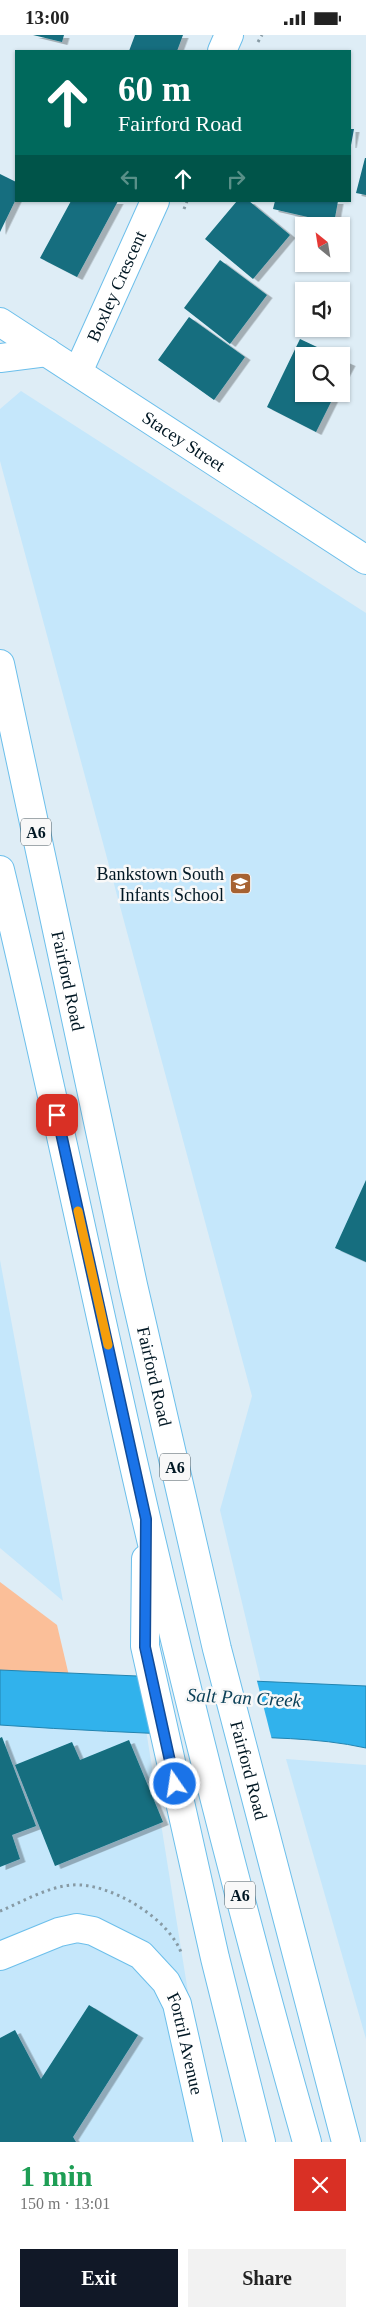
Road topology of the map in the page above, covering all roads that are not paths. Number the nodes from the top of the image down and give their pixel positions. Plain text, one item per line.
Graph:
1 (229, 35) edge
2 (222, 50) edge
3 (155, 202) edge
4 (0, 322) edge
5 (47, 352) junction
6 (0, 358) edge
7 (78, 372) junction
8 (366, 560) edge
9 (0, 664) edge
10 (0, 870) edge
11 (146, 1519) junction
12 (0, 1956) edge
13 (208, 2142) edge
14 (261, 2142) edge
15 (307, 2142) edge
16 (346, 2142) edge

1 - 2 main road
3 - 7 main road, Boxley Crescent
4 - 5 main road, Stacey Street
5 - 6 main road
5 - 7 main road, Stacey Street
7 - 8 main road, Stacey Street
9 - 16 main road, Fairford Road / A6
10 - 11 main road, A6
11 - 14 main road
11 - 15 main road, A6
12 - 13 main road, Fortril Avenue

